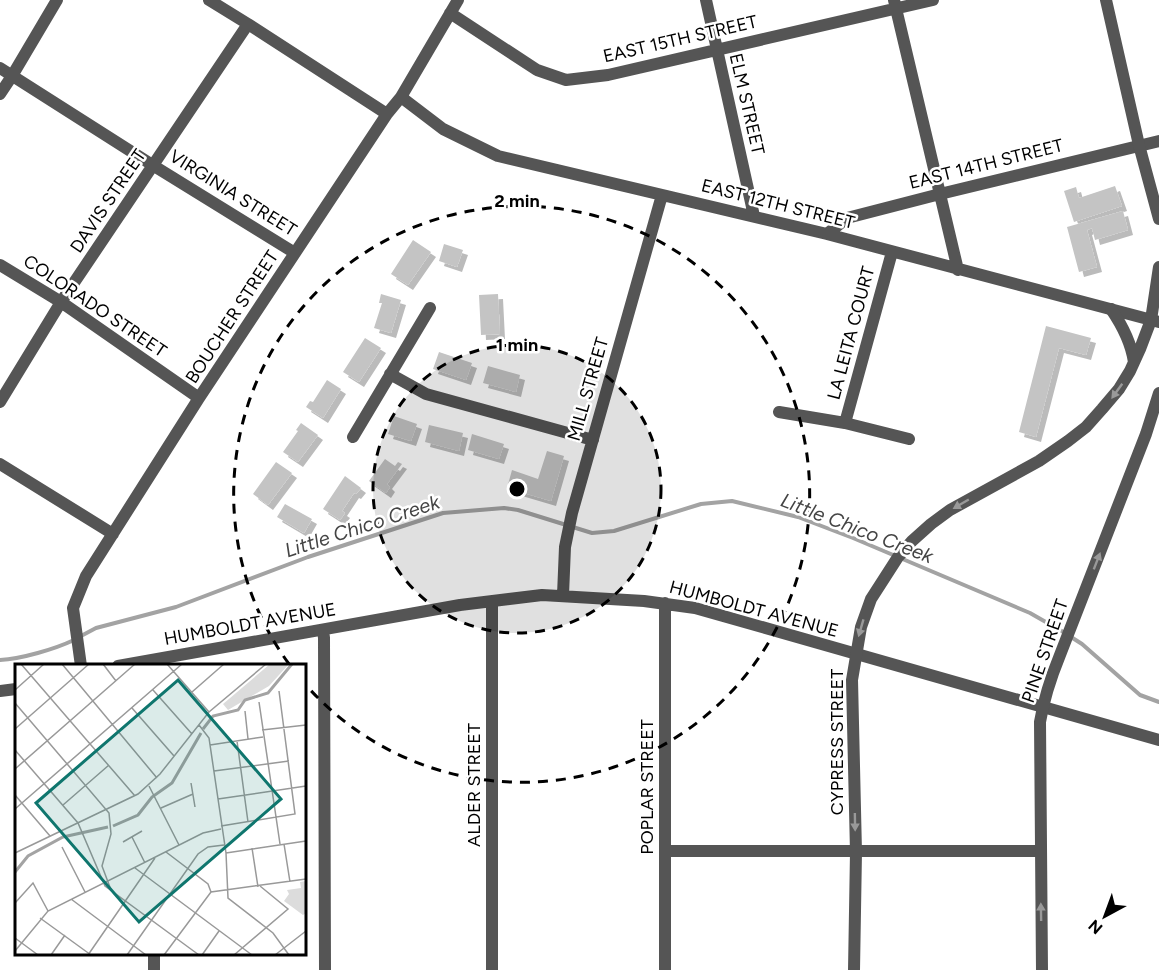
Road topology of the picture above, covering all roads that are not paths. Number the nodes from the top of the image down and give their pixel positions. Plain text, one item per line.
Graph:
1 (57, 0) edge
2 (209, 0) edge
3 (458, 0) edge
4 (706, 0) edge
5 (933, 0) edge
6 (1106, 0) edge
7 (895, 4) edge
8 (450, 13) junction
9 (248, 24) junction
10 (717, 50) junction
11 (0, 68) edge
12 (12, 76) junction
13 (0, 94) edge
14 (401, 97) junction
15 (387, 114) junction
16 (1159, 141) edge
17 (1139, 145) junction
18 (154, 166) junction
19 (940, 194) junction
20 (662, 195) junction
21 (754, 216) junction
22 (1159, 219) edge
23 (828, 234) junction
24 (892, 252) junction
25 (295, 253) junction
26 (0, 265) edge
27 (1159, 267) edge
28 (958, 270) junction
29 (61, 302) junction
30 (430, 308) dead end
31 (1111, 309) junction
32 (1155, 321) edge
33 (1134, 362) junction
34 (390, 374) junction
35 (1159, 393) edge
36 (199, 398) junction
37 (0, 402) edge
38 (779, 412) dead end
39 (845, 423) junction
40 (353, 436) dead end
41 (909, 439) dead end
42 (593, 440) junction
43 (0, 464) edge
44 (113, 534) junction
45 (563, 595) junction
46 (492, 601) junction
47 (664, 603) junction
48 (323, 630) junction
49 (855, 655) junction
50 (152, 662) edge
51 (81, 664) edge
52 (134, 664) edge
53 (15, 689) edge
54 (0, 691) edge
55 (1042, 706) junction
56 (1159, 740) edge
57 (1041, 851) junction
58 (666, 852) junction
59 (856, 852) junction
60 (325, 970) edge
61 (492, 970) edge
62 (665, 970) edge
63 (854, 970) edge
64 (1042, 970) edge

1 - 12 street
2 - 9 street
3 - 8 street, BOUCHER STREET
4 - 10 street, ELM STREET
5 - 7 street, EAST 15TH STREET
6 - 17 street
7 - 10 street, EAST 15TH STREET
7 - 19 street
8 - 10 street, EAST 15TH STREET
8 - 14 street, BOUCHER STREET
9 - 15 street
9 - 18 street, DAVIS STREET
10 - 21 street, ELM STREET
11 - 12 street, VIRGINIA STREET
12 - 13 street
12 - 18 street, VIRGINIA STREET
14 - 15 street, BOUCHER STREET
14 - 20 street, EAST 12TH STREET
15 - 25 street, BOUCHER STREET
16 - 17 street, EAST 14TH STREET
17 - 19 street, EAST 14TH STREET
17 - 22 street
18 - 25 street, VIRGINIA STREET
18 - 29 street, DAVIS STREET
19 - 23 street, EAST 14TH STREET
19 - 28 street
20 - 21 street, EAST 12TH STREET
20 - 42 street, MILL STREET
21 - 23 street, EAST 12TH STREET
23 - 24 street, EAST 12TH STREET
24 - 28 street, EAST 12TH STREET
24 - 39 street, LA LEITA COURT
25 - 36 street, BOUCHER STREET
26 - 29 street, COLORADO STREET
27 - 32 street, CYPRESS STREET
28 - 31 street, EAST 12TH STREET
29 - 36 street, COLORADO STREET
29 - 37 street, DAVIS STREET
30 - 34 street
31 - 32 street, EAST 12TH STREET
31 - 33 street
32 - 33 street, CYPRESS STREET
33 -> 49 street, CYPRESS STREET
34 - 40 street
34 - 42 street
55 -> 35 street, PINE STREET
36 - 44 street, BOUCHER STREET
38 - 39 street, LA LEITA COURT
39 - 41 street, LA LEITA COURT
42 - 45 street, MILL STREET
43 - 44 street
44 - 51 street, BOUCHER STREET
45 - 46 street, HUMBOLDT AVENUE
45 - 47 street, HUMBOLDT AVENUE
46 - 48 street, HUMBOLDT AVENUE
46 - 61 street, ALDER STREET
47 - 49 street, HUMBOLDT AVENUE
47 - 58 street, POPLAR STREET
48 - 50 street, HUMBOLDT AVENUE
48 - 60 street
49 - 55 street, HUMBOLDT AVENUE
49 -> 59 street, CYPRESS STREET
50 - 52 street, HUMBOLDT AVENUE
53 - 54 street
55 - 56 street, HUMBOLDT AVENUE
55 - 57 street, PINE STREET
57 - 59 street
64 -> 57 street, PINE STREET
58 - 59 street
58 - 62 street, POPLAR STREET
59 - 63 street, CYPRESS STREET

